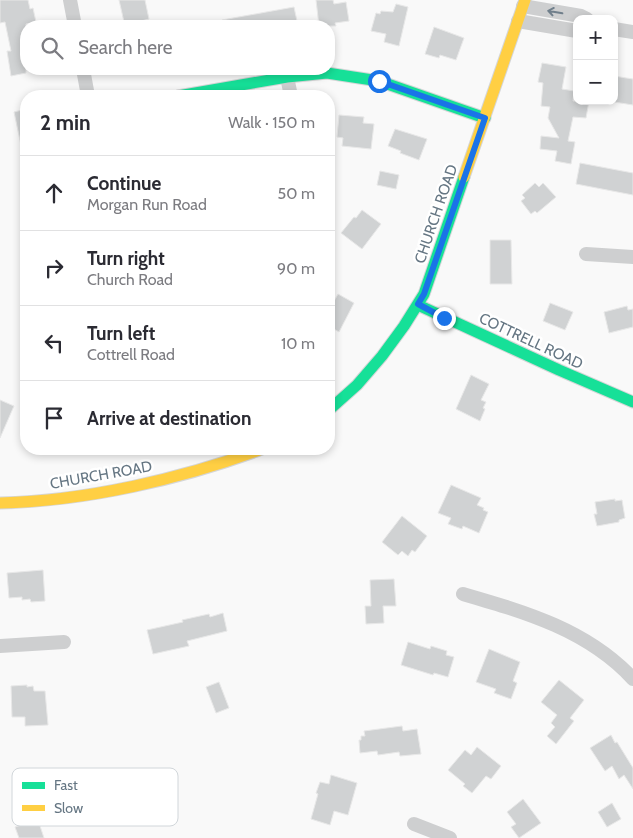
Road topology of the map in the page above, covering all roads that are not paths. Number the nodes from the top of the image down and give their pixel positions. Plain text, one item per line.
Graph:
1 (70, 0) edge
2 (524, 3) edge
3 (573, 15) edge
4 (74, 20) edge
5 (518, 21) junction
6 (573, 30) edge
7 (618, 30) edge
8 (633, 32) edge
9 (335, 74) edge
10 (84, 75) edge
11 (307, 75) edge
12 (287, 77) junction
13 (87, 90) edge
14 (212, 90) edge
15 (289, 90) edge
16 (485, 118) junction
17 (586, 254) dead end
18 (633, 257) edge
19 (418, 304) junction
20 (633, 402) edge
21 (335, 405) edge
22 (246, 455) edge
23 (0, 503) edge
24 (463, 594) dead end
25 (64, 642) dead end
26 (0, 646) edge
27 (633, 679) edge
28 (414, 824) dead end
29 (450, 838) edge

1 - 4 street
3 -> 2 street
2 - 5 main road, CHURCH ROAD
5 - 6 street
5 - 16 main road, CHURCH ROAD
7 - 8 street
9 - 16 main road
10 - 13 street
11 - 12 main road
12 - 14 main road
12 - 15 street
16 - 19 main road, CHURCH ROAD
17 - 18 street
19 - 20 main road, COTTRELL ROAD
19 - 21 main road, CHURCH ROAD
22 - 23 main road, CHURCH ROAD
24 - 27 street
25 - 26 street
28 - 29 street

